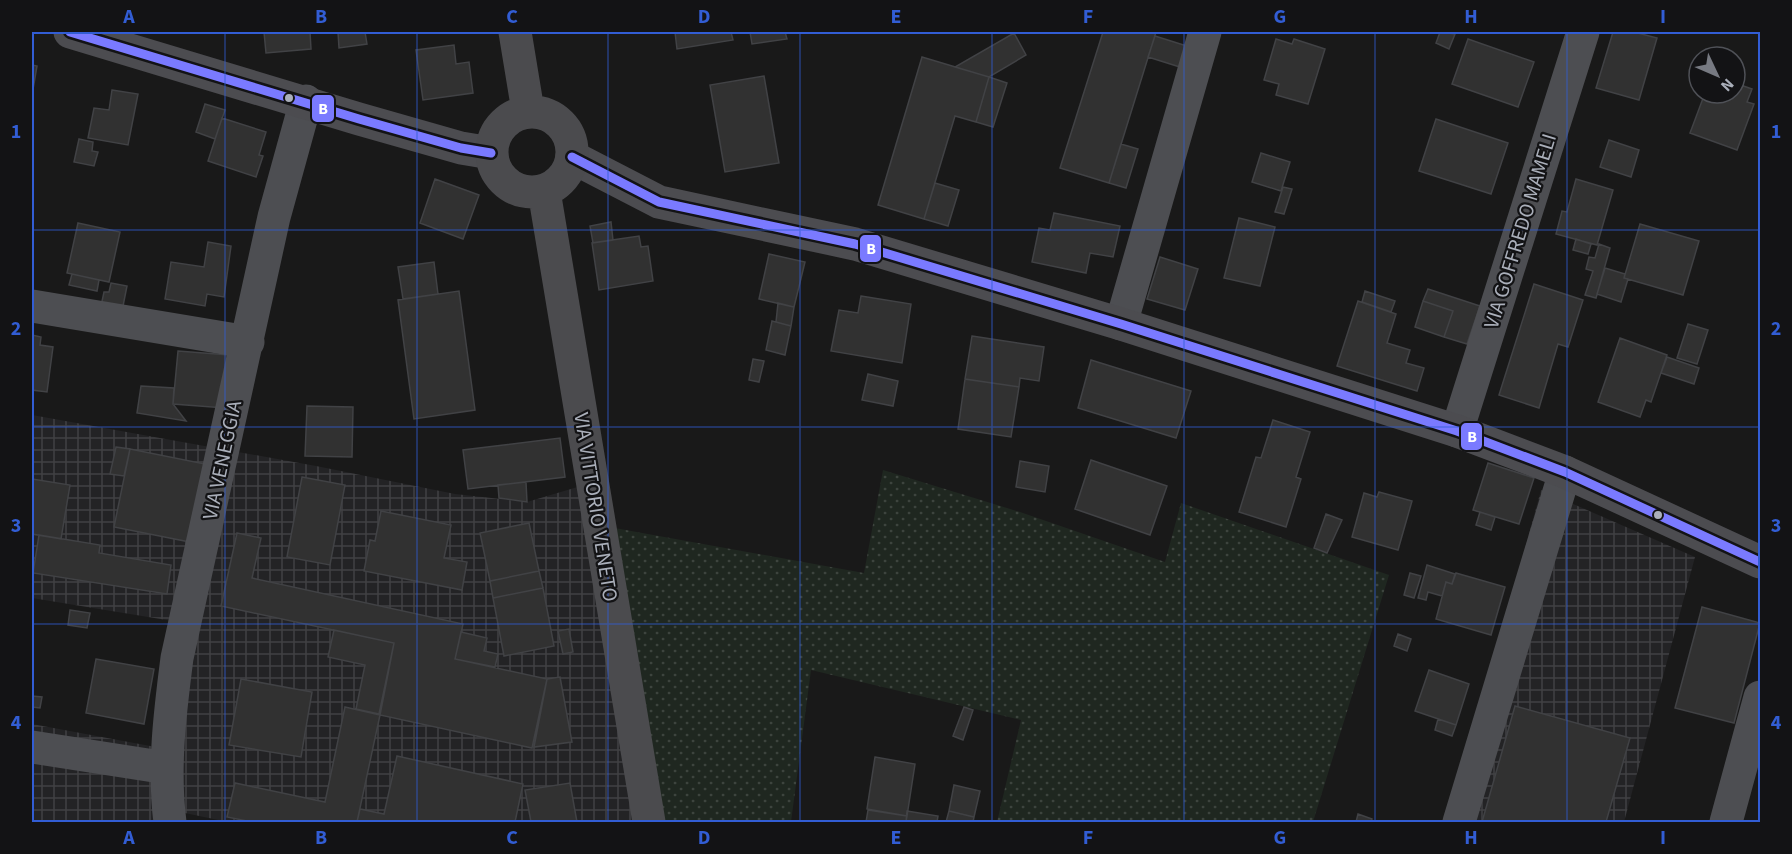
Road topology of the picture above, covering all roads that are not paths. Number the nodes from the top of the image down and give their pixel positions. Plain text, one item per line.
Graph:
1 (70, 32) edge
2 (514, 32) edge
3 (1205, 32) edge
4 (1583, 32) edge
5 (306, 101) junction
6 (528, 111) junction
7 (491, 153) junction
8 (572, 157) junction
9 (544, 191) junction
10 (32, 306) edge
11 (1121, 324) junction
12 (248, 342) junction
13 (1457, 430) junction
14 (1565, 472) junction
15 (1761, 562) edge
16 (1761, 697) edge
17 (32, 747) edge
18 (167, 768) junction
19 (170, 822) edge
20 (649, 822) edge
21 (1459, 822) edge
22 (1726, 822) edge

1 - 5 street
2 - 6 main road
3 - 11 street
4 - 13 street, VIA GOFFREDO MAMELI
5 - 7 street
5 - 12 street, VIA VENEGGIA
6 - 7 main road
6 - 8 main road
7 - 9 main road
8 - 9 main road
8 - 11 street
9 - 20 main road, VIA VITTORIO VENETO
10 - 12 street
11 - 13 street
12 - 18 street, VIA VENEGGIA
13 - 14 street
14 - 15 street
14 - 21 street
16 - 22 street
17 - 18 street
18 - 19 street, VIA VENEGGIA

